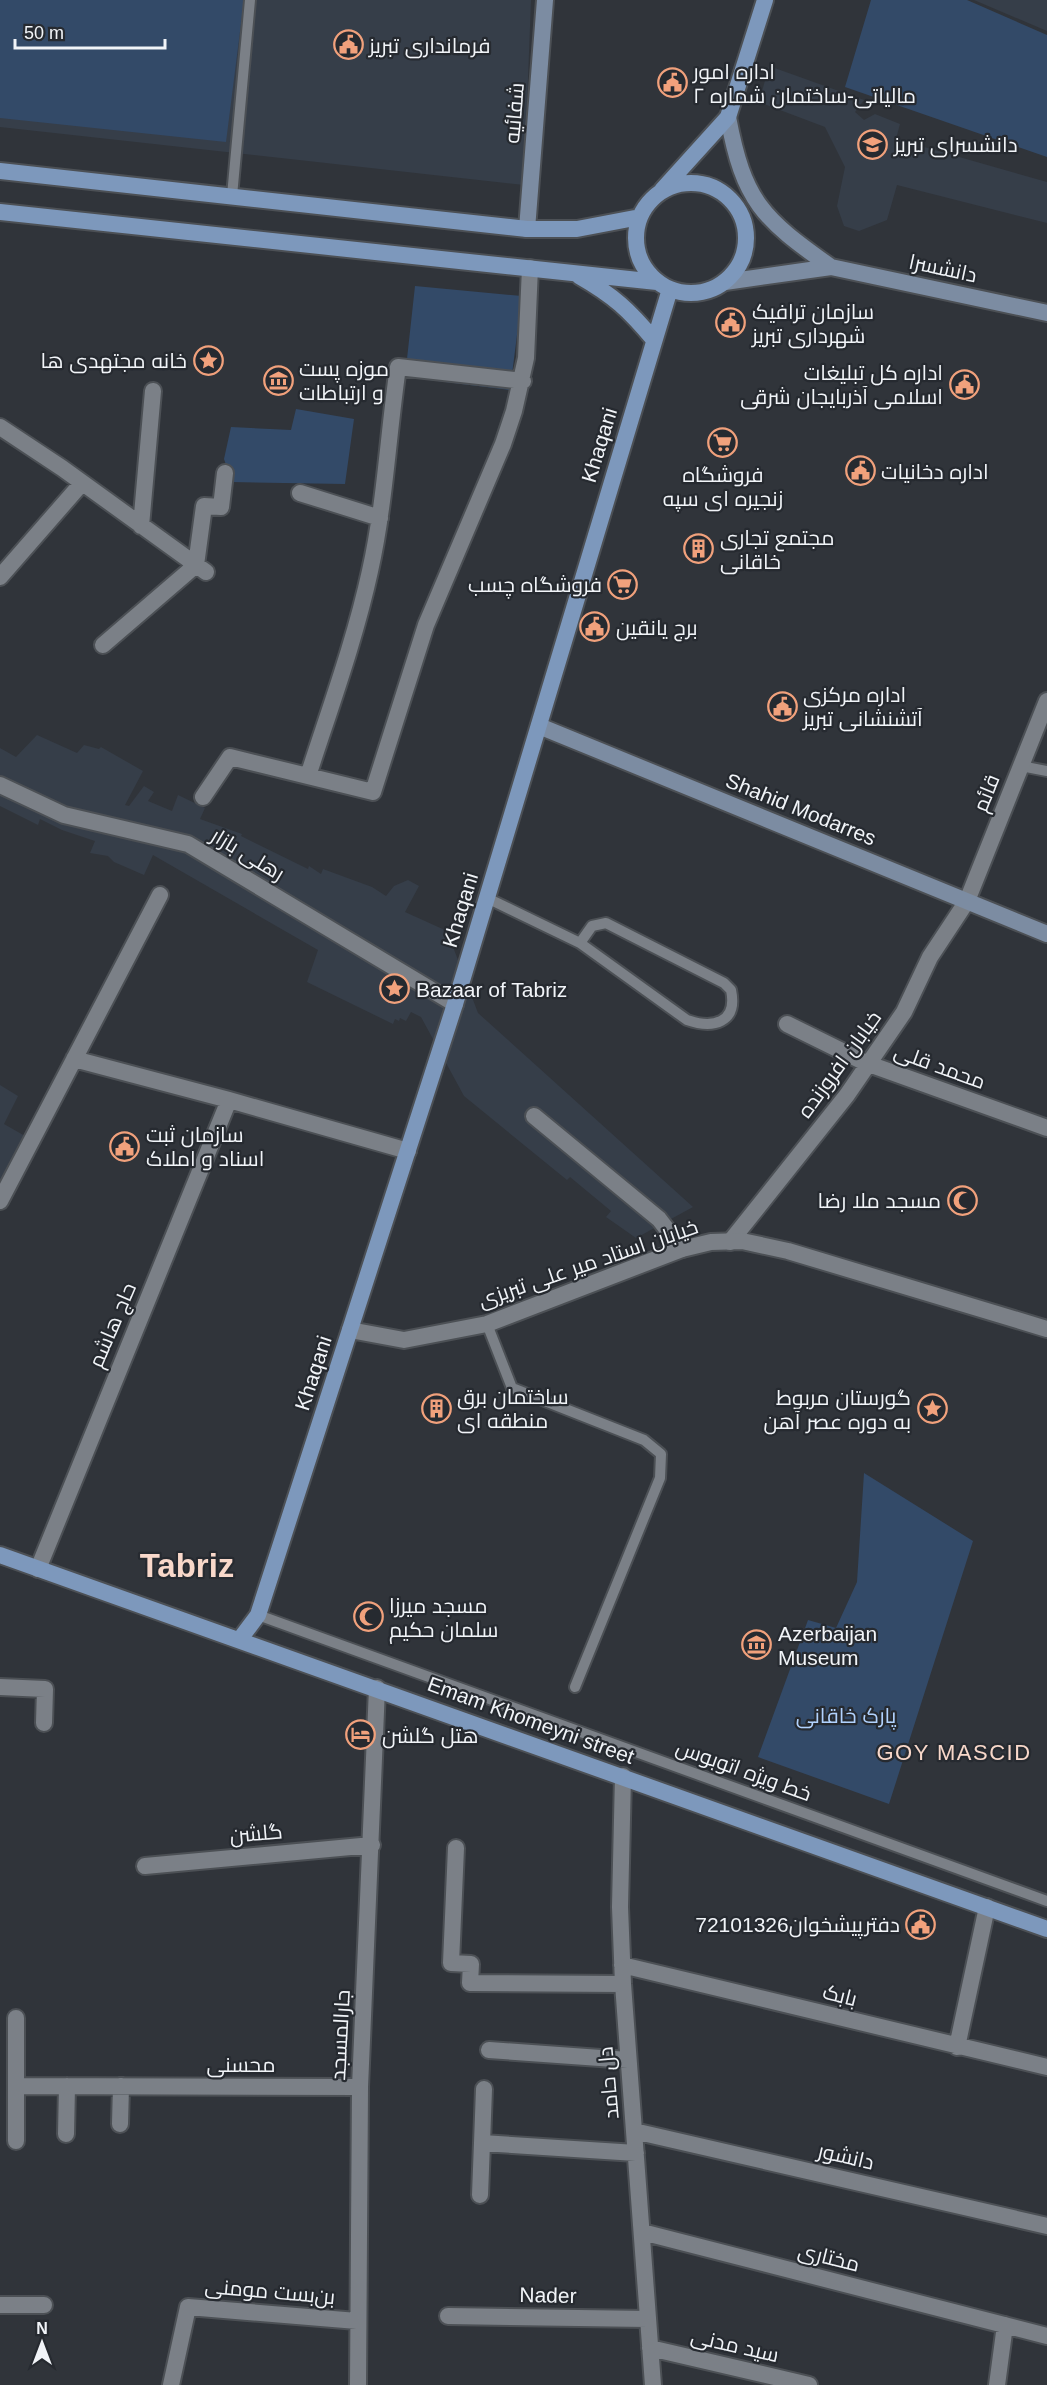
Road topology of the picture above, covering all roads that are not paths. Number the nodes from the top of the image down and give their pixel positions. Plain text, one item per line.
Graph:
1 (250, 0) edge
2 (545, 0) edge
3 (765, 0) edge
4 (728, 117) junction
5 (0, 171) edge
6 (658, 194) junction
7 (232, 196) junction
8 (0, 212) edge
9 (640, 217) junction
10 (527, 229) junction
11 (831, 267) junction
12 (530, 268) junction
13 (573, 273) junction
14 (724, 282) junction
15 (663, 286) junction
16 (1047, 313) edge
17 (654, 340) junction
18 (523, 381) junction
19 (153, 392) dead end
20 (0, 427) edge
21 (225, 473) dead end
22 (82, 483) junction
23 (300, 493) dead end
24 (381, 518) junction
25 (141, 526) junction
26 (201, 569) junction
27 (0, 577) edge
28 (103, 645) dead end
29 (1047, 701) edge
30 (539, 726) junction
31 (1021, 766) junction
32 (1047, 771) edge
33 (308, 776) junction
34 (0, 785) edge
35 (203, 797) dead end
36 (160, 895) dead end
37 (487, 898) junction
38 (967, 901) junction
39 (1047, 934) edge
40 (580, 944) junction
41 (455, 1004) junction
42 (787, 1024) dead end
43 (74, 1059) junction
44 (866, 1063) junction
45 (229, 1100) junction
46 (534, 1116) dead end
47 (1047, 1128) edge
48 (408, 1151) junction
49 (0, 1201) edge
50 (730, 1242) junction
51 (682, 1249) junction
52 (487, 1324) junction
53 (1047, 1329) edge
54 (350, 1330) junction
55 (0, 1555) edge
56 (38, 1569) junction
57 (258, 1615) junction
58 (240, 1639) junction
59 (0, 1687) edge
60 (575, 1687) dead end
61 (376, 1688) junction
62 (44, 1724) dead end
63 (623, 1776) junction
64 (372, 1845) junction
65 (456, 1848) dead end
66 (145, 1866) dead end
67 (1047, 1900) edge
68 (987, 1907) junction
69 (1047, 1929) edge
70 (622, 1965) junction
71 (623, 1984) junction
72 (16, 2018) dead end
73 (957, 2047) junction
74 (489, 2050) dead end
75 (628, 2060) junction
76 (1047, 2067) edge
77 (16, 2086) junction
78 (67, 2086) junction
79 (121, 2086) junction
80 (360, 2087) junction
81 (484, 2089) dead end
82 (120, 2124) dead end
83 (634, 2131) junction
84 (66, 2134) dead end
85 (16, 2141) dead end
86 (482, 2143) junction
87 (636, 2153) junction
88 (480, 2195) dead end
89 (1047, 2226) edge
90 (642, 2232) junction
91 (0, 2305) edge
92 (44, 2305) dead end
93 (448, 2316) dead end
94 (648, 2319) junction
95 (357, 2321) junction
96 (1005, 2325) junction
97 (1047, 2336) edge
98 (650, 2348) junction
99 (171, 2385) edge
100 (358, 2385) edge
101 (653, 2385) edge
102 (809, 2385) edge
103 (997, 2385) edge

1 - 7 lane
2 - 10 main road, شفائیه
3 - 4 main road
4 - 6 main road
4 - 11 main road
5 - 7 main road
6 - 9 main road
6 - 14 main road
7 - 10 main road
8 - 12 main road
9 - 10 main road
9 - 15 main road
11 - 14 main road
11 - 16 main road, دانشسرا
12 - 13 main road
12 - 18 street
13 - 15 main road
13 - 17 main road
14 - 15 main road
15 - 17 main road, Khaqani
17 - 30 main road, Khaqani
18 - 24 street
18 - 33 street
19 - 25 street
20 - 22 street
21 - 26 street
22 - 25 street
22 - 27 street
23 - 24 street
24 - 33 street
25 - 26 street
26 - 28 street
29 - 31 street, قائم
30 - 37 main road, Khaqani
30 - 38 main road, Shahid Modarres
31 - 32 lane
31 - 38 street, قائم
33 - 35 street
34 - 41 street, رهلی بازار
36 - 43 street
37 - 40 lane
37 - 41 main road, Khaqani
38 - 39 main road, Shahid Modarres
38 - 44 street, خیابان افروزنده
40 - 40 lane
41 - 48 main road, Khaqani
42 - 44 street, محمد قلی
43 - 45 street
43 - 49 street
44 - 47 street, محمد قلی
44 - 50 street, خیابان افروزنده
45 - 48 street
45 - 56 street, حاج هاشم
46 - 51 street
48 - 54 main road, Khaqani
50 - 51 street, خیابان استاد میر علی تبریزی
50 - 53 street, خیابان استاد میر علی تبریزی
51 - 52 street, خیابان استاد میر علی تبریزی
52 - 54 street, خیابان استاد میر علی تبریزی
52 - 60 lane
54 - 57 main road, Khaqani
55 - 56 main road, Emam Khomeyni street
56 - 58 main road, Emam Khomeyni street
57 - 58 main road, Khaqani
57 - 67 lane, خط ویژه اتوبوس
58 - 61 main road, Emam Khomeyni street
59 - 62 street
61 - 63 main road, Emam Khomeyni street
61 - 64 street, جارالمسجد
63 - 68 main road, Emam Khomeyni street
63 - 70 street, دل حامد
64 - 66 street, گلشن
64 - 80 street, جارالمسجد
65 - 71 street
68 - 69 main road, Emam Khomeyni street
68 - 73 street
70 - 71 street, دل حامد
70 - 73 street, بابک
71 - 75 street, دل حامد
72 - 77 street
73 - 76 street, بابک
74 - 75 street
75 - 83 street, دل حامد
77 - 78 street, محسنی
77 - 85 street
78 - 79 street, محسنی
78 - 84 street
79 - 80 street, محسنی
79 - 82 street
80 - 95 street, جارالمسجد
81 - 86 street
83 - 87 street, دل حامد
83 - 89 street, دانشور
86 - 87 street
86 - 88 street
87 - 90 street, دل حامد
90 - 94 street, دل حامد
90 - 96 street, مختاری
91 - 92 street
93 - 94 street, Nader
94 - 98 street, دل حامد
95 - 99 street, بن‌بست مومنی
95 - 100 street, جارالمسجد
96 - 97 street, مختاری
96 - 103 street
98 - 101 street, دل حامد
98 - 102 street, سید مدنی

